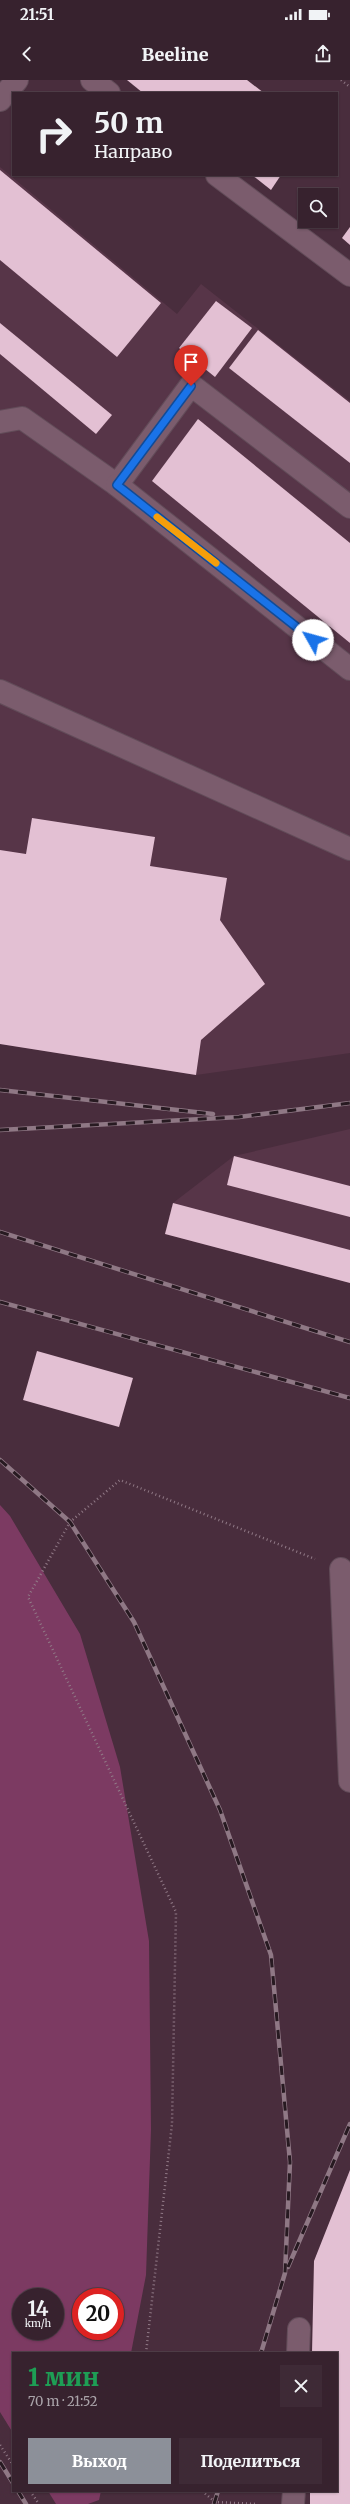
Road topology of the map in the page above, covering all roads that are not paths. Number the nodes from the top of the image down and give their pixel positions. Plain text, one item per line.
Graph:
1 (17, 80) edge
2 (92, 80) edge
3 (108, 92) edge
4 (0, 100) edge
5 (218, 176) edge
6 (350, 275) edge
7 (0, 422) edge
8 (117, 485) junction
9 (350, 508) edge
10 (350, 669) edge
11 (0, 691) edge
12 (350, 849) edge
13 (341, 1569) road end
14 (350, 1769) edge
15 (299, 2329) dead end
16 (298, 2352) edge
17 (294, 2492) edge
18 (293, 2504) edge

1 - 4 lane
2 - 3 lane
5 - 6 lane
7 - 8 lane
8 - 9 lane
8 - 10 lane
11 - 12 lane
13 - 14 lane
15 - 16 lane
17 - 18 lane

